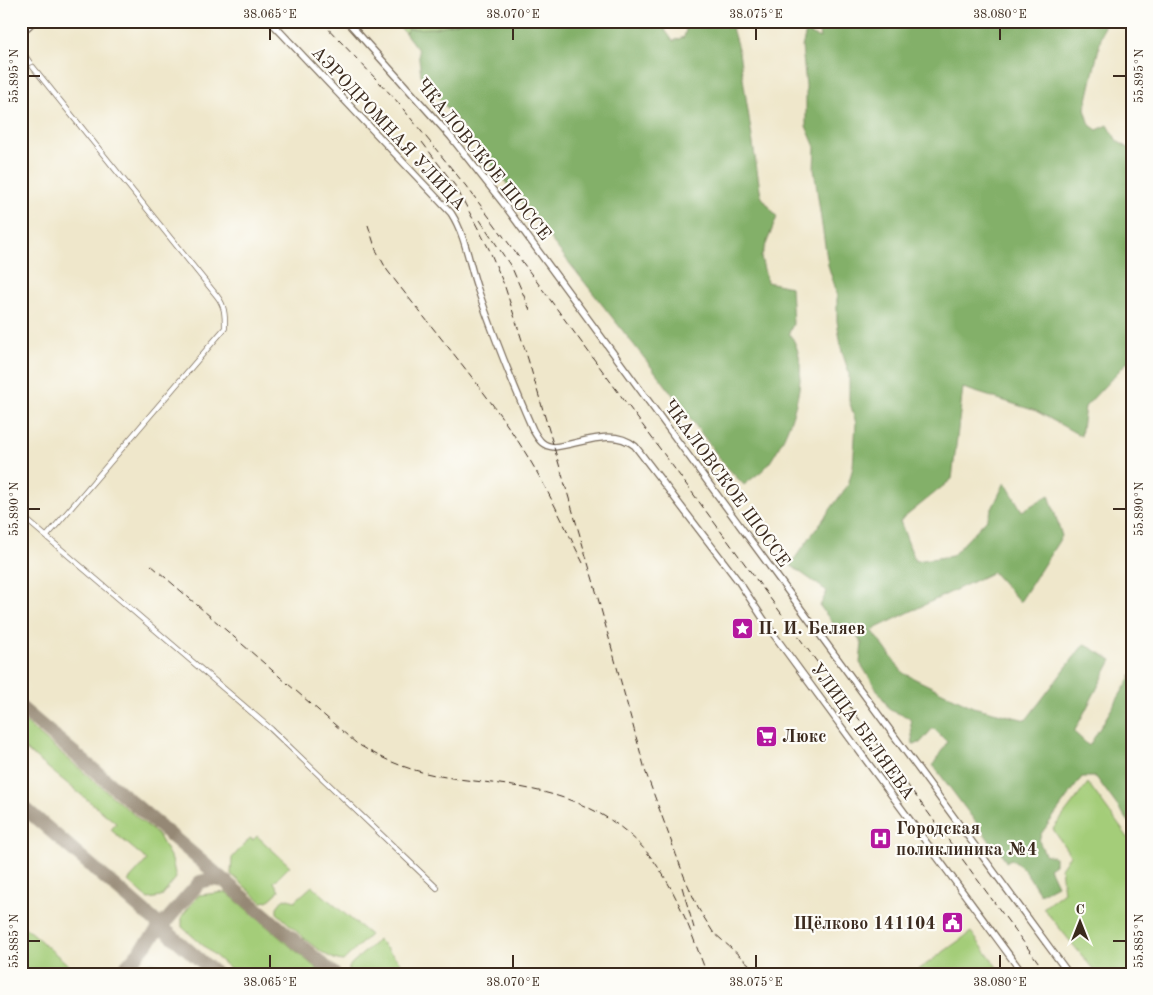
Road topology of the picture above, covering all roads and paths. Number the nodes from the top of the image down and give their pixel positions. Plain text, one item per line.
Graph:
1 (34, 21) edge
2 (270, 21) edge
3 (348, 21) edge
4 (21, 33) edge
5 (21, 50) edge
6 (621, 438) joint
7 (21, 515) edge
8 (47, 536) junction
9 (437, 888) dead end
10 (1023, 974) edge
11 (1069, 974) edge

1 - 4 street
2 - 6 street, АЭРОДРОМНАЯ УЛИЦА
3 - 11 street, ЧКАЛОВСКОЕ ШОССЕ
5 - 8 street
6 - 10 street, УЛИЦА БЕЛЯЕВА
7 - 8 street
8 - 9 street

